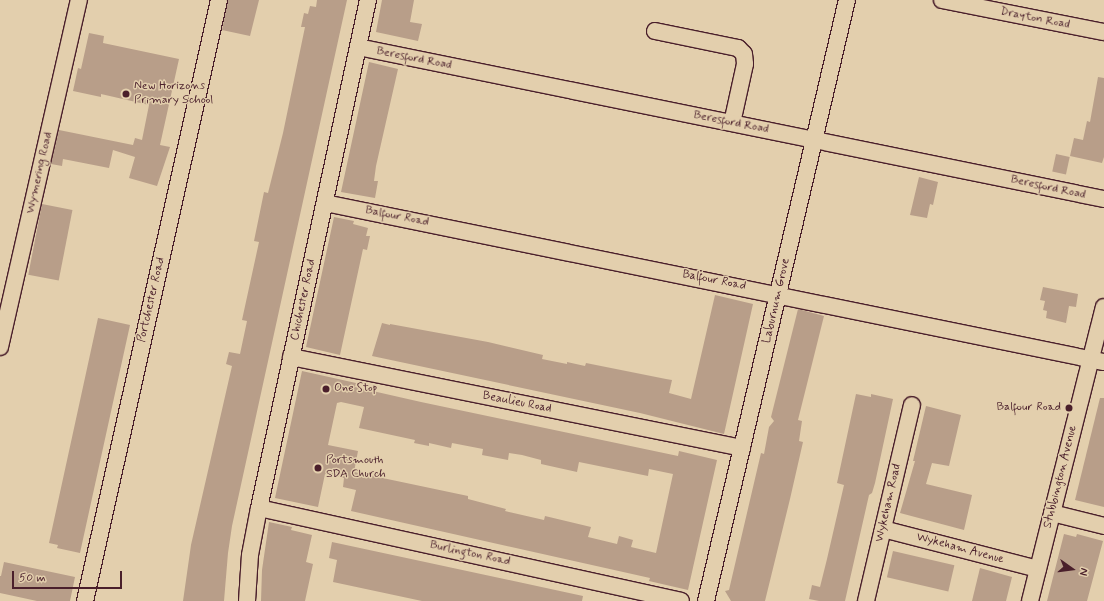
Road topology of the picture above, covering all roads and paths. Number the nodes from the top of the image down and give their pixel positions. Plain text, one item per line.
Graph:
1 (79, 0) edge
2 (219, 0) edge
3 (368, 0) edge
4 (847, 0) edge
5 (942, 0) edge
6 (655, 31) dead end
7 (1104, 32) edge
8 (358, 47) junction
9 (732, 123) junction
10 (816, 140) junction
11 (1104, 200) edge
12 (325, 203) junction
13 (779, 294) junction
14 (1104, 307) edge
15 (0, 347) edge
16 (291, 357) junction
17 (1097, 360) edge
18 (912, 405) dead end
19 (742, 448) junction
20 (259, 508) junction
21 (1052, 513) junction
22 (1104, 526) edge
23 (883, 529) junction
24 (1038, 569) junction
25 (85, 601) edge
26 (247, 601) edge
27 (681, 601) edge
28 (706, 601) edge
29 (866, 601) edge
30 (1030, 601) edge

1 - 15 street, Wymering Road
2 - 25 street, Portchester Road
3 - 8 street, Chichester Road
4 - 10 street, Laburnum Grove
5 - 7 street, Drayton Road
6 - 9 street
8 - 9 street, Beresford Road
8 - 12 street, Chichester Road
9 - 10 street, Beresford Road
10 - 11 street, Beresford Road
10 - 13 street, Laburnum Grove
12 - 13 street, Balfour Road
12 - 16 street, Chichester Road
13 - 17 street, Balfour Road
13 - 19 street, Laburnum Grove
14 - 17 street, Stubbington Avenue
16 - 19 street, Beaulieu Road
16 - 20 street, Chichester Road
17 - 21 street, Stubbington Avenue
18 - 23 street, Wykeham Road
19 - 28 street, Laburnum Grove
20 - 26 street, Chichester Road
20 - 27 street, Burlington Road
21 - 22 street
21 - 24 street, Stubbington Avenue
23 - 24 street, Wykeham Avenue
23 - 29 street, Wykeham Road
24 - 30 street, Stubbington Avenue

